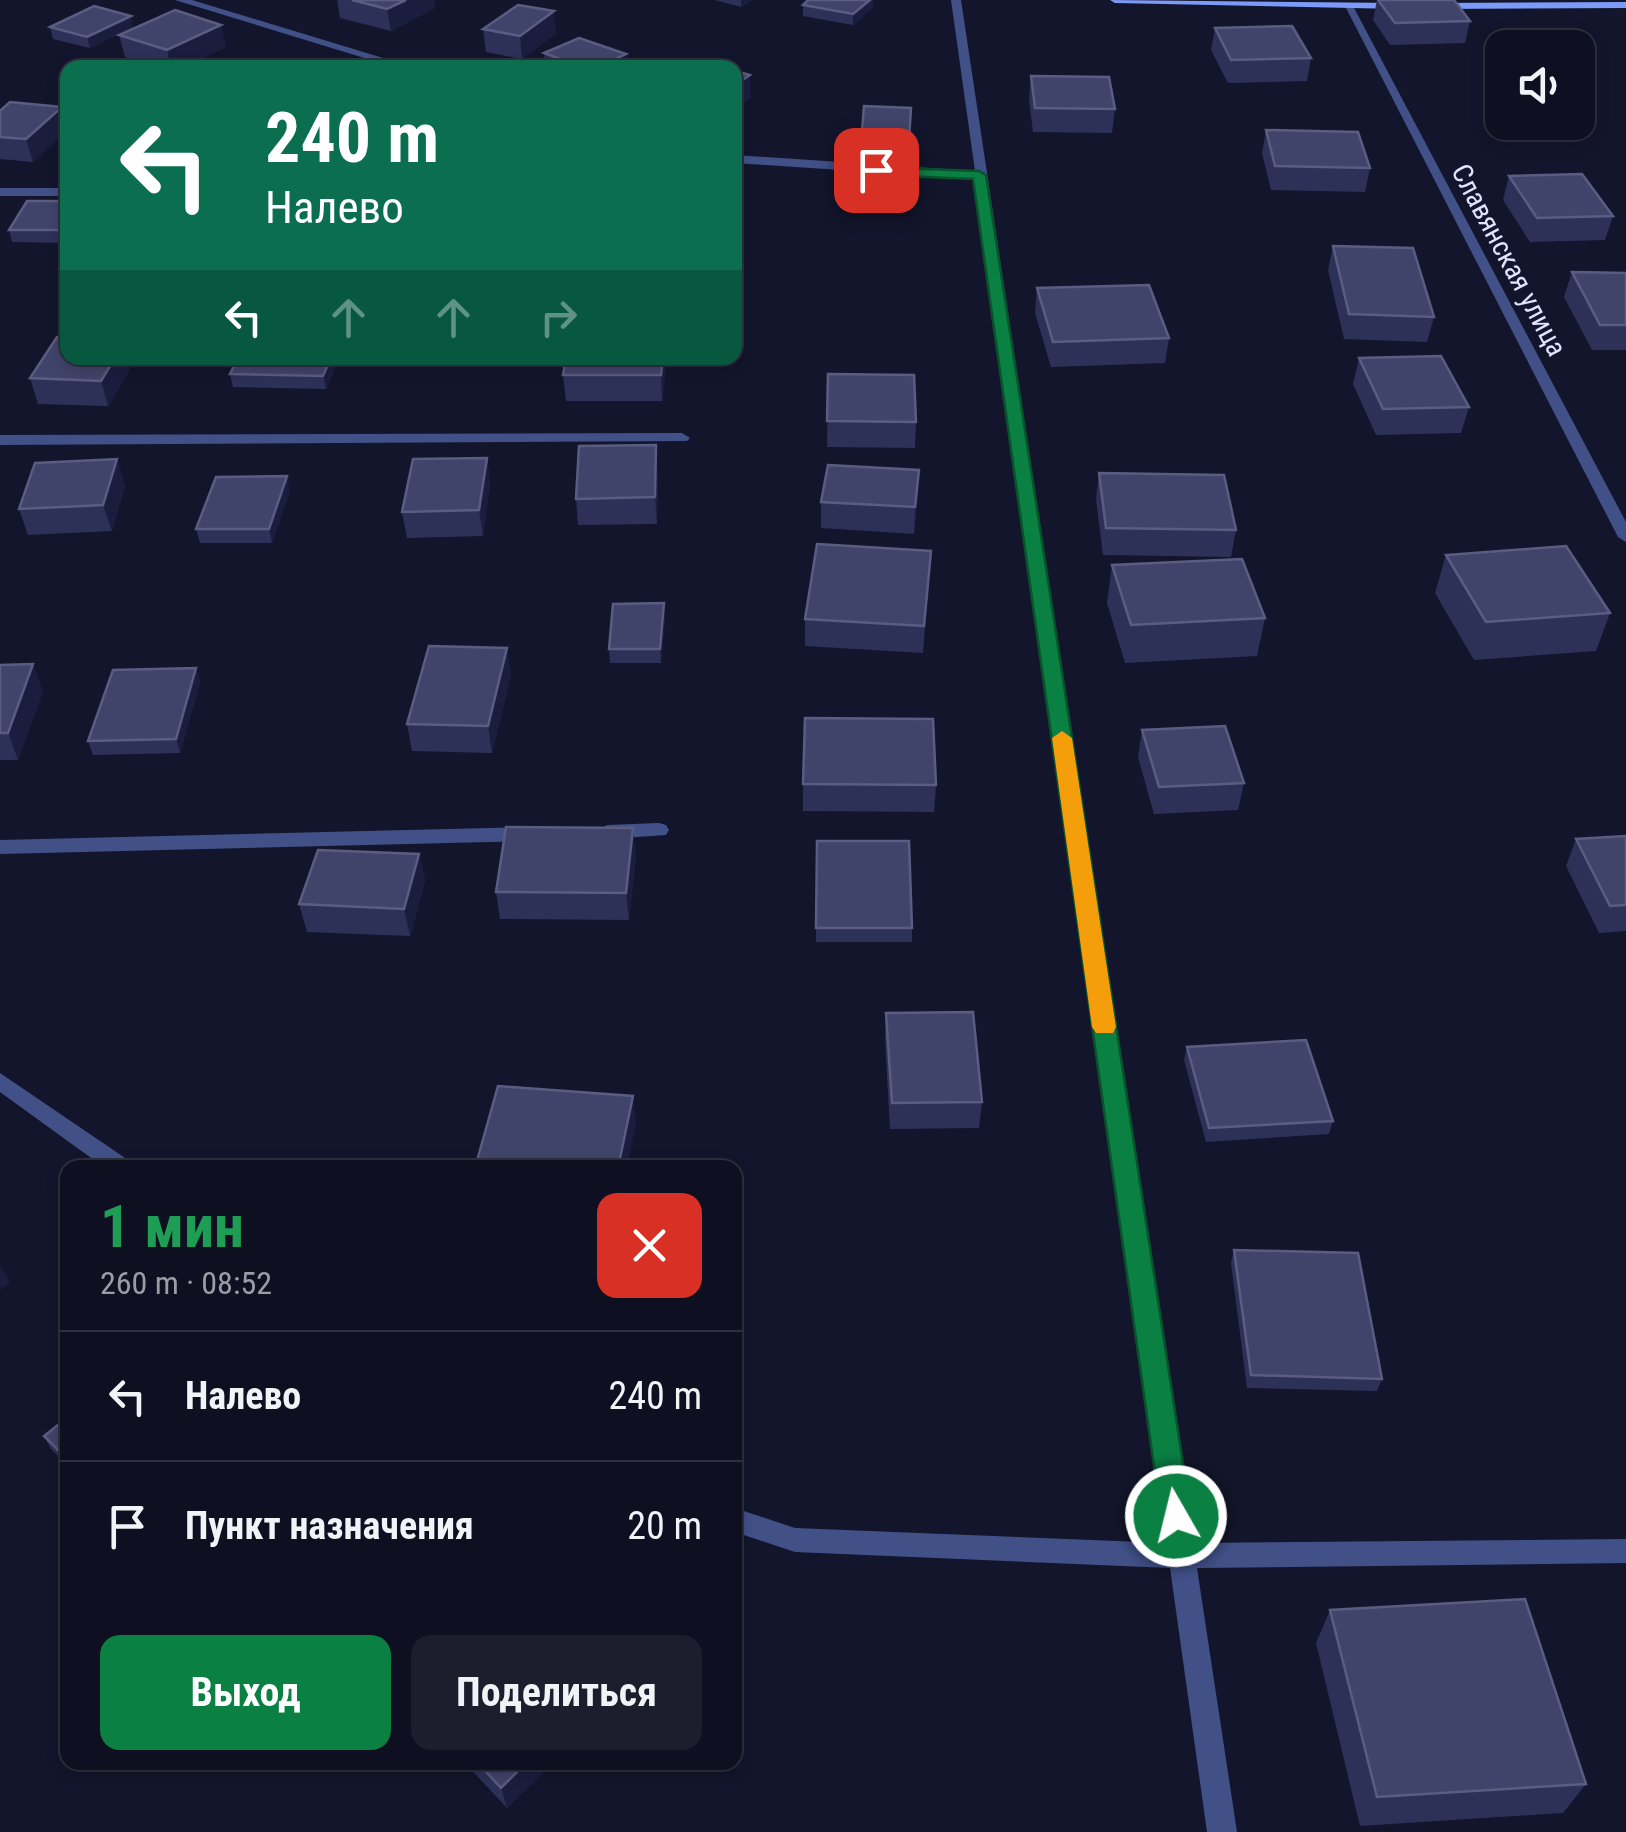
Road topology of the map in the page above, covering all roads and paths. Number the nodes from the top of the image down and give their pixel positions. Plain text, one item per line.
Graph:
1 (180, 0) edge
2 (956, 0) edge
3 (1116, 0) edge
4 (1626, 5) edge
5 (1348, 6) junction
6 (1408, 6) edge
7 (1428, 6) edge
8 (384, 60) edge
9 (742, 160) edge
10 (979, 175) junction
11 (0, 192) edge
12 (60, 192) edge
13 (682, 438) dead end
14 (0, 440) edge
15 (1626, 536) edge
16 (660, 830) dead end
17 (0, 847) edge
18 (0, 1081) edge
19 (111, 1160) edge
20 (742, 1522) edge
21 (1626, 1551) edge
22 (1182, 1556) junction
23 (1222, 1832) edge

1 - 8 street
2 - 10 street
3 - 5 street
4 - 7 street
5 - 6 street
5 - 15 street, Славянская улица
9 - 10 street
10 - 22 street
11 - 12 street
13 - 14 street
16 - 17 street
18 - 19 street
20 - 22 street
21 - 22 street
22 - 23 street

